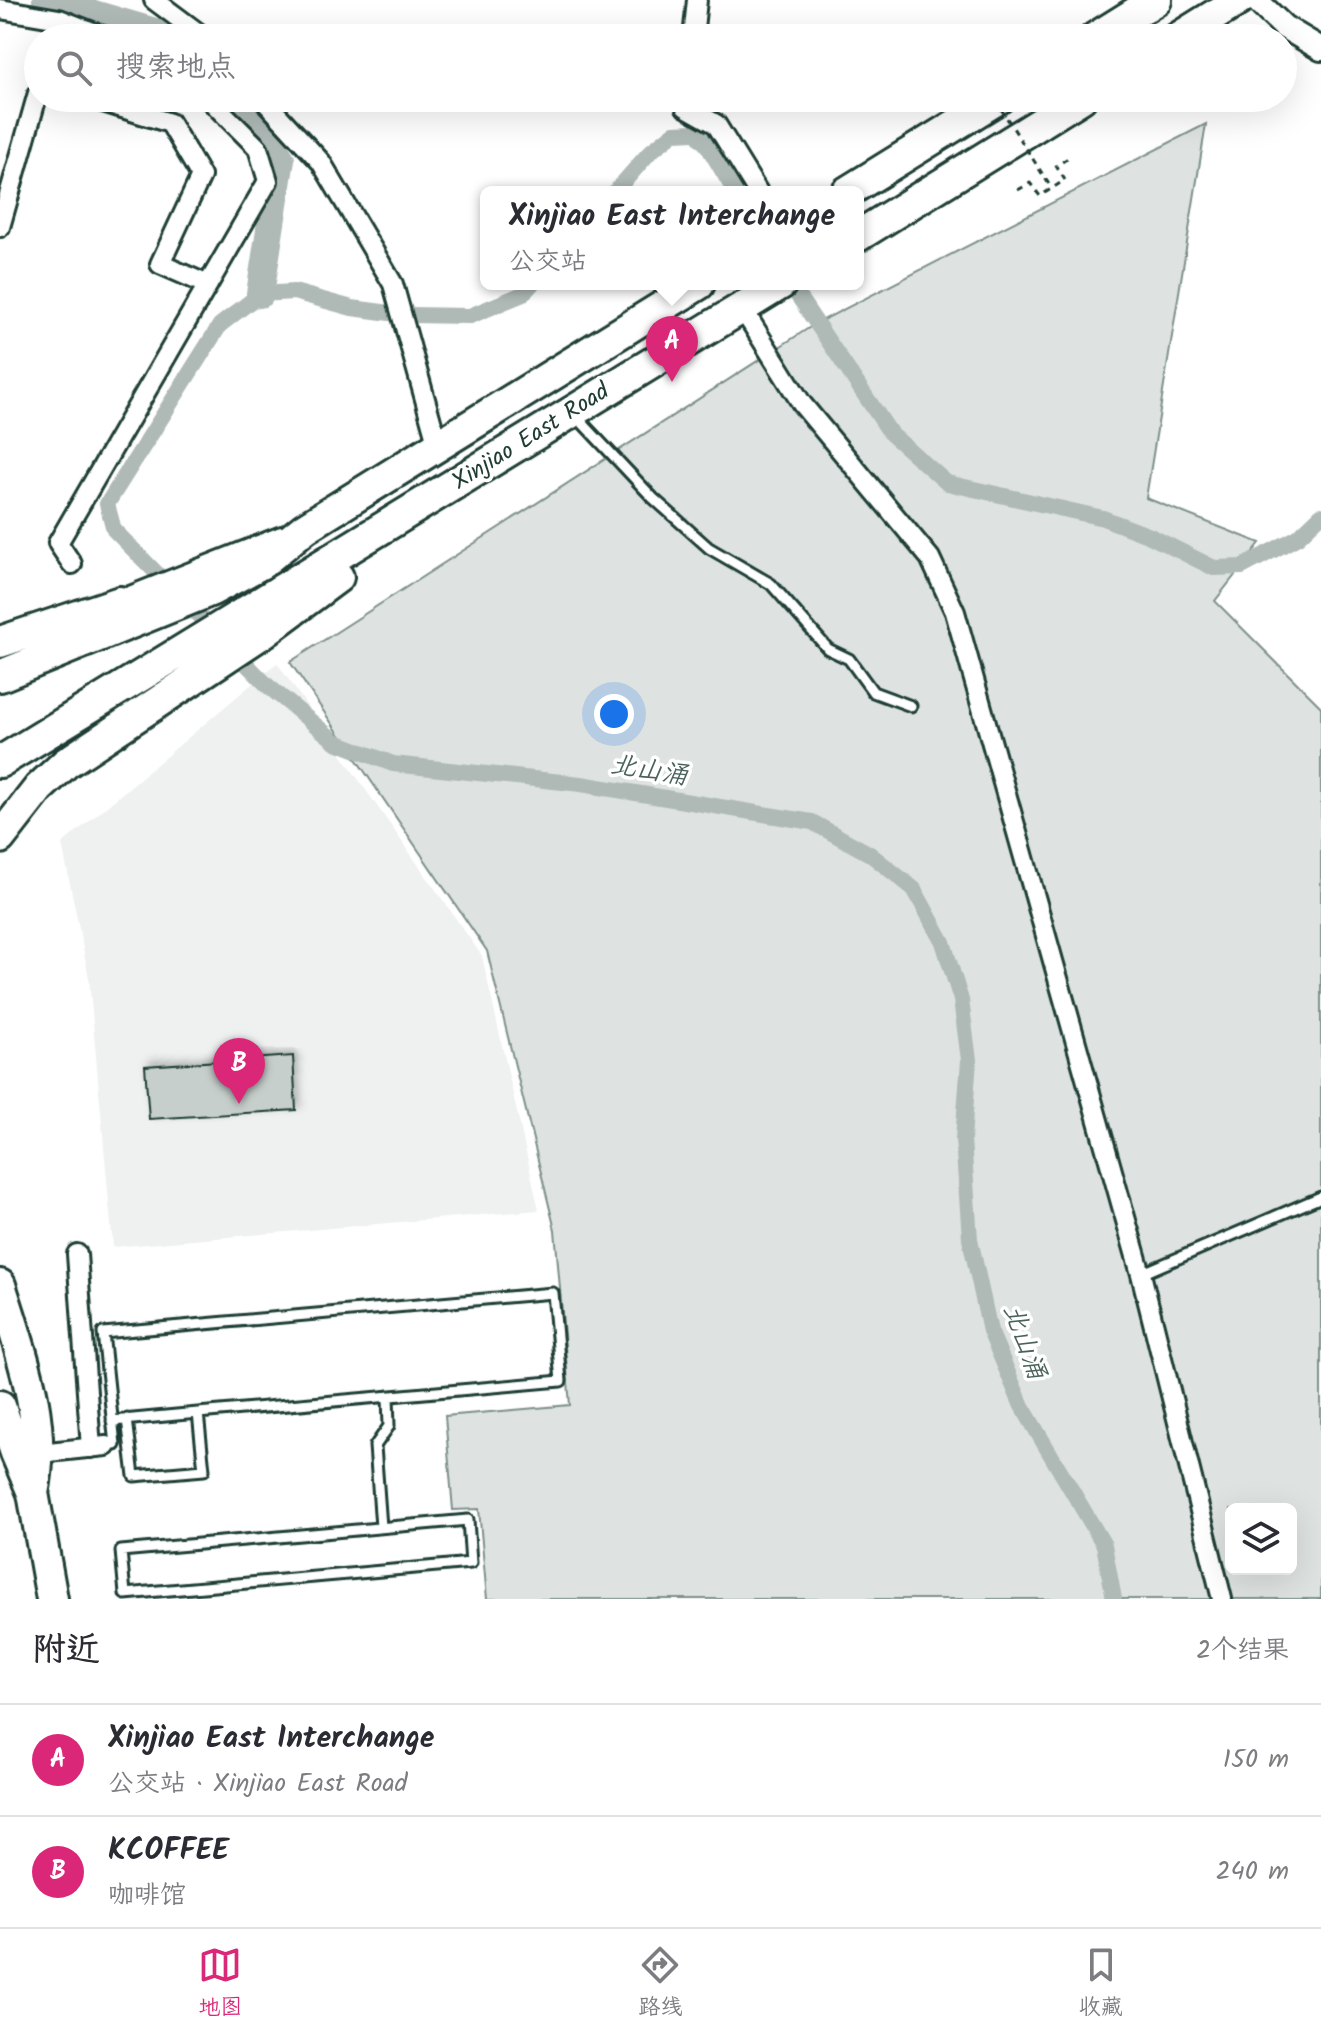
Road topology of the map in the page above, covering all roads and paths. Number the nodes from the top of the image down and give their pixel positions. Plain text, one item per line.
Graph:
1 (154, 0) edge
2 (697, 0) edge
3 (1156, 0) edge
4 (1239, 0) edge
5 (1256, 0) edge
6 (0, 9) edge
7 (59, 19) junction
8 (58, 24) edge
9 (72, 24) edge
10 (186, 24) edge
11 (694, 24) edge
12 (1117, 24) edge
13 (1200, 24) edge
14 (1281, 24) edge
15 (1297, 35) edge
16 (1321, 49) edge
17 (33, 112) edge
18 (135, 112) edge
19 (222, 112) edge
20 (275, 112) edge
21 (695, 112) edge
22 (974, 112) edge
23 (1005, 112) edge
24 (1058, 112) edge
25 (1071, 156) dead end
26 (754, 186) edge
27 (857, 186) edge
28 (1052, 189) junction
29 (1018, 190) dead end
30 (0, 227) edge
31 (864, 232) edge
32 (208, 285) junction
33 (689, 290) edge
34 (762, 296) edge
35 (572, 412) junction
36 (438, 446) junction
37 (496, 458) junction
38 (72, 564) dead end
39 (130, 611) junction
40 (0, 642) edge
41 (0, 649) edge
42 (0, 676) edge
43 (911, 706) dead end
44 (0, 762) edge
45 (66, 763) junction
46 (0, 809) edge
47 (0, 838) edge
48 (1321, 1197) edge
49 (77, 1254) dead end
50 (1141, 1274) junction
51 (0, 1285) edge
52 (388, 1396) junction
53 (0, 1406) edge
54 (198, 1413) junction
55 (127, 1419) junction
56 (112, 1421) junction
57 (130, 1444) junction
58 (104, 1446) junction
59 (39, 1453) junction
60 (33, 1493) junction
61 (381, 1527) junction
62 (52, 1599) edge
63 (1222, 1599) edge

1 - 10 street
2 - 11 street
3 - 12 highway
4 - 13 highway
5 - 14 street
6 - 7 street
7 - 8 street
7 - 9 street
15 - 16 street
17 - 30 street
18 - 32 street
19 - 32 street
20 - 36 street
21 - 26 street
22 - 27 highway
23 - 28 path, bridge
24 - 31 highway
25 - 28 path
28 - 29 path
32 - 38 street
33 - 36 highway, Xinjiao East Road
34 - 35 highway, Xinjiao East Road
34 - 50 street
35 - 37 highway, Xinjiao East Road
35 - 43 lane
36 - 39 highway, Xinjiao East Road
37 - 44 highway, Xinjiao East Road
37 - 45 highway
39 - 40 highway
39 - 41 street
39 - 42 highway
45 - 46 highway
45 - 47 highway
48 - 50 lane
49 - 58 street
50 - 63 street
51 - 59 highway
52 - 54 lane
52 - 56 lane
52 - 61 lane
53 - 60 highway
54 - 55 lane
54 - 57 lane
55 - 56 lane
55 - 57 lane
56 - 58 lane
57 - 58 lane
58 - 59 street
59 - 60 highway
60 - 62 highway
61 - 61 lane

